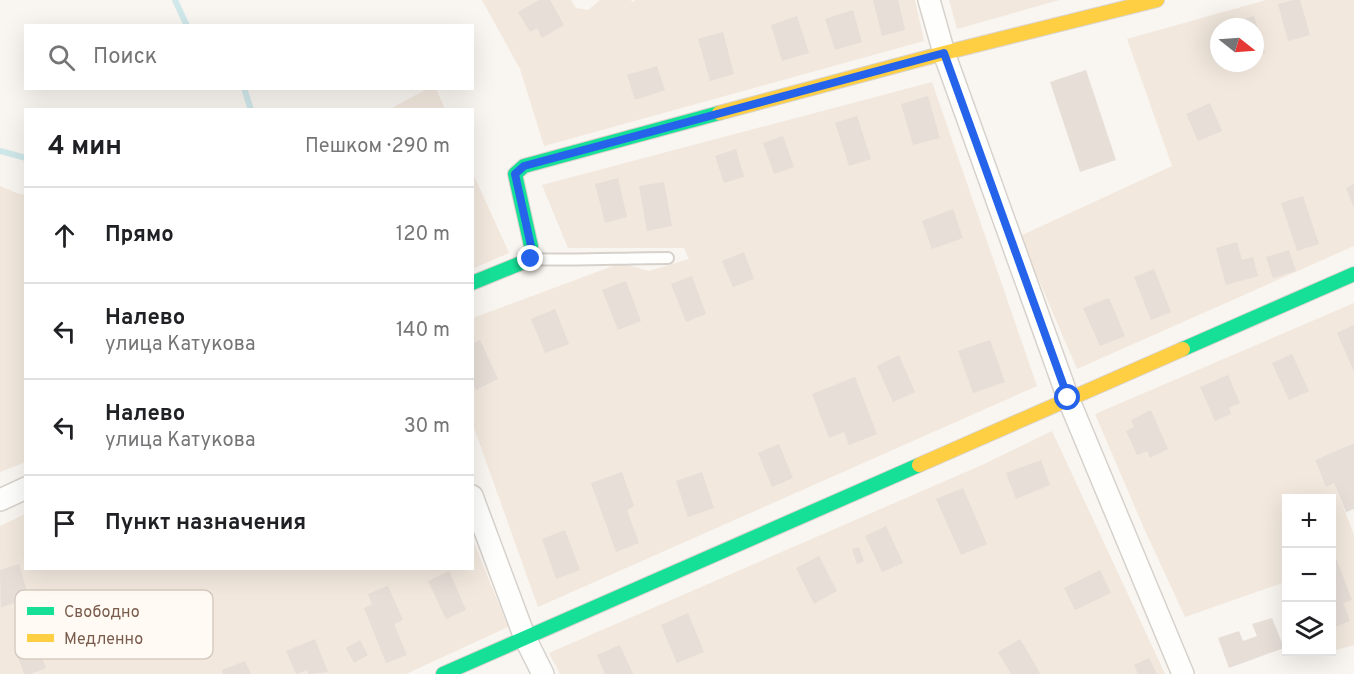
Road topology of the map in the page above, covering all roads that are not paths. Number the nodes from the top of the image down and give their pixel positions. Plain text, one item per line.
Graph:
1 (929, 0) edge
2 (1157, 0) edge
3 (944, 53) junction
4 (668, 258) dead end
5 (531, 259) junction
6 (1354, 274) edge
7 (474, 282) edge
8 (1068, 398) junction
9 (24, 489) edge
10 (0, 500) edge
11 (474, 501) edge
12 (525, 638) junction
13 (443, 674) edge
14 (543, 674) edge
15 (1183, 674) edge

1 - 3 street
2 - 3 street
3 - 5 street
3 - 8 street
4 - 5 lane
5 - 7 street
6 - 8 street
8 - 12 street
8 - 15 street
9 - 10 street
11 - 12 street
12 - 13 street
12 - 14 street

